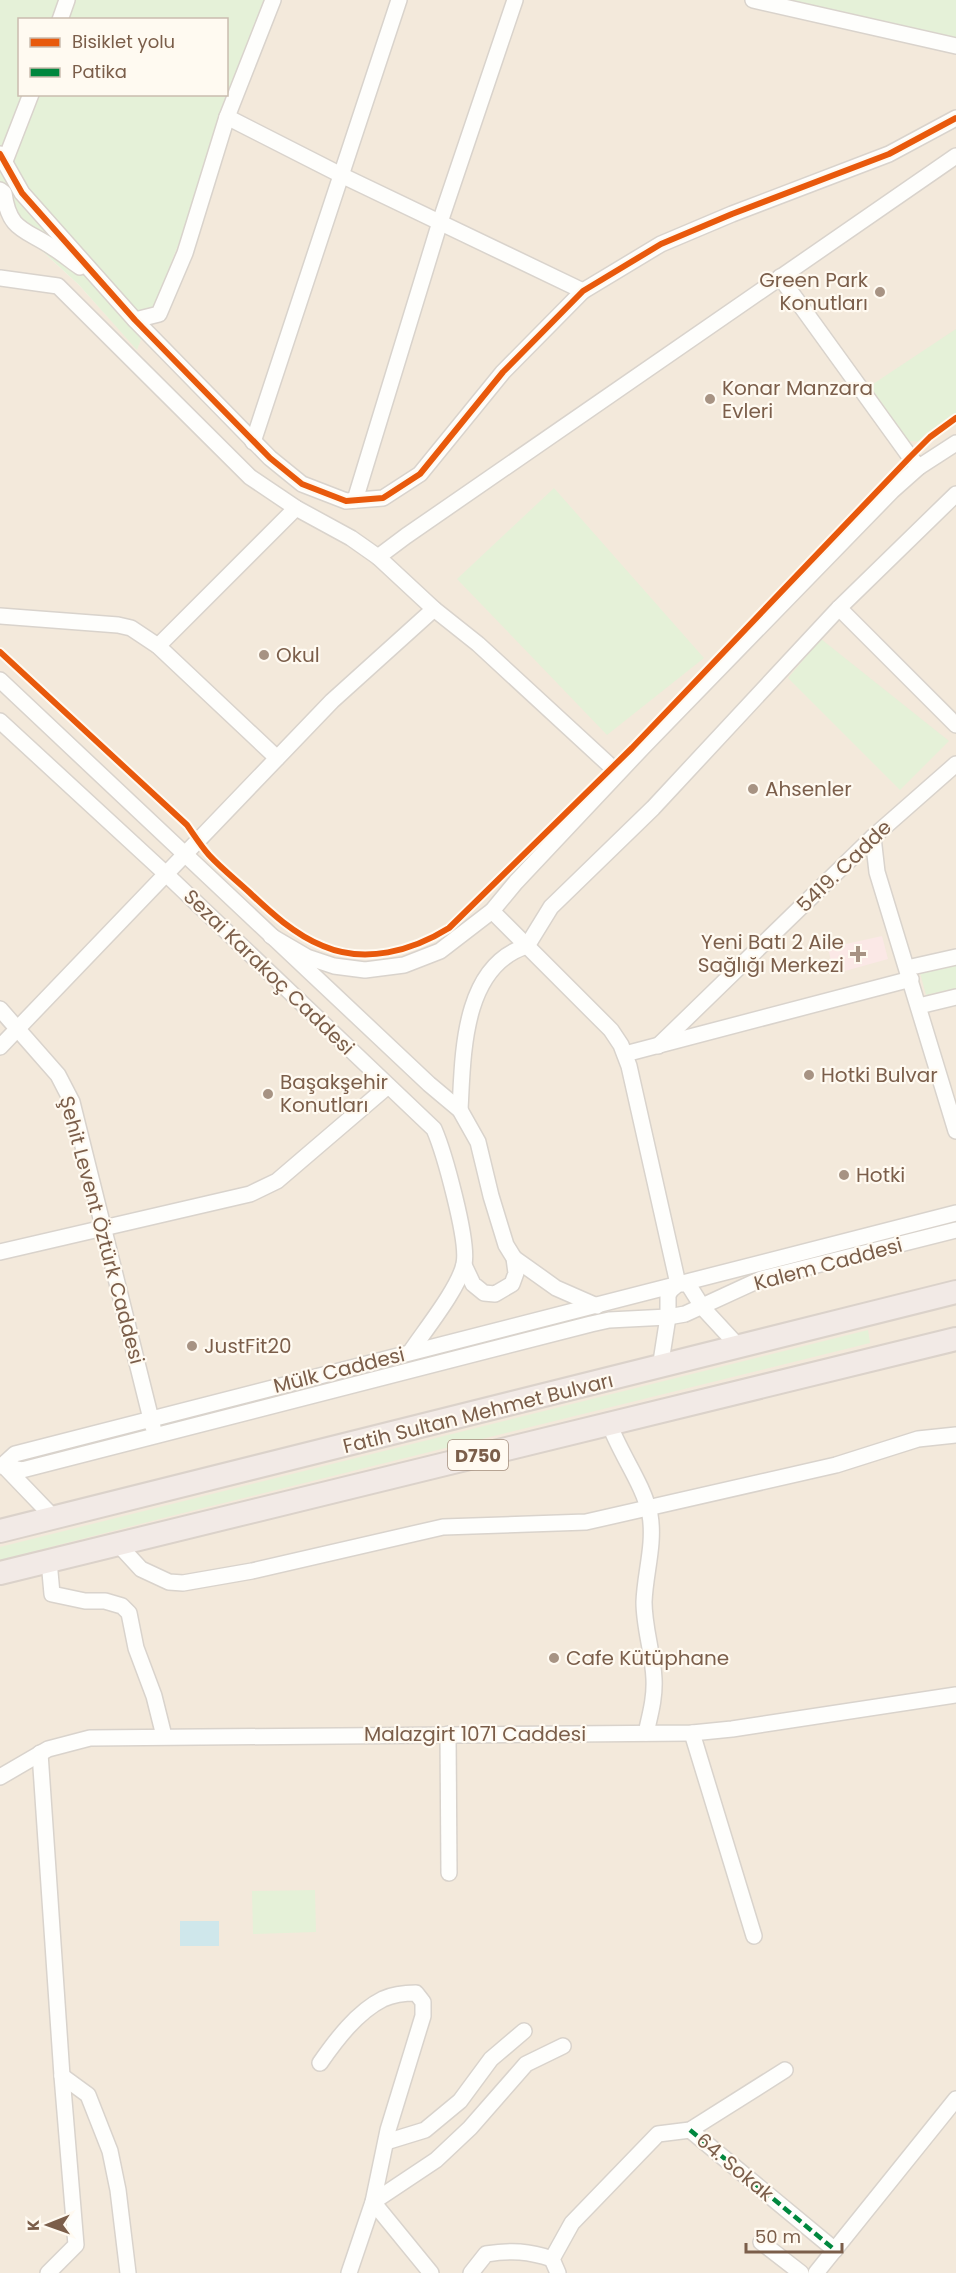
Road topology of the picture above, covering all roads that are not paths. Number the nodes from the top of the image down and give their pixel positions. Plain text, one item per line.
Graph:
1 (67, 0) edge
2 (273, 0) edge
3 (399, 0) edge
4 (515, 0) edge
5 (753, 0) edge
6 (61, 18) edge
7 (956, 46) edge
8 (30, 96) edge
9 (227, 117) junction
10 (956, 118) edge
11 (956, 156) edge
12 (2, 158) edge
13 (341, 175) junction
14 (0, 178) edge
15 (0, 190) edge
16 (22, 193) junction
17 (3, 208) edge
18 (440, 222) junction
19 (780, 277) junction
20 (0, 278) edge
21 (106, 287) junction
22 (583, 291) junction
23 (135, 320) junction
24 (253, 442) junction
25 (956, 443) edge
26 (919, 467) junction
27 (956, 494) edge
28 (355, 500) junction
29 (296, 508) junction
30 (378, 557) junction
31 (839, 608) junction
32 (434, 609) junction
33 (0, 616) edge
34 (158, 646) junction
35 (0, 680) edge
36 (0, 722) edge
37 (956, 725) edge
38 (277, 758) junction
39 (956, 764) edge
40 (618, 773) junction
41 (873, 837) junction
42 (184, 855) junction
43 (166, 874) junction
44 (492, 911) junction
45 (271, 936) junction
46 (527, 946) junction
47 (956, 957) edge
48 (909, 974) junction
49 (956, 997) edge
50 (919, 1006) junction
51 (0, 1009) edge
52 (18, 1028) junction
53 (658, 1046) junction
54 (0, 1047) edge
55 (625, 1054) junction
56 (388, 1086) junction
57 (460, 1110) junction
58 (956, 1131) edge
59 (956, 1213) edge
60 (104, 1227) junction
61 (956, 1230) edge
62 (0, 1252) edge
63 (514, 1258) junction
64 (464, 1265) junction
65 (678, 1284) junction
66 (956, 1292) edge
67 (597, 1306) junction
68 (703, 1308) junction
69 (668, 1317) junction
70 (956, 1339) edge
71 (739, 1347) junction
72 (411, 1351) junction
73 (660, 1368) junction
74 (151, 1418) junction
75 (609, 1424) junction
76 (156, 1435) junction
77 (956, 1435) edge
78 (2, 1466) edge
79 (647, 1507) junction
80 (54, 1518) junction
81 (0, 1531) edge
82 (117, 1543) junction
83 (49, 1561) junction
84 (0, 1573) edge
85 (956, 1695) edge
86 (646, 1733) junction
87 (692, 1733) junction
88 (448, 1734) junction
89 (164, 1736) junction
90 (40, 1753) junction
91 (0, 1777) edge
92 (449, 1873) dead end
93 (754, 1936) dead end
94 (524, 2031) dead end
95 (563, 2046) dead end
96 (320, 2063) dead end
97 (785, 2070) dead end
98 (62, 2076) junction
99 (956, 2098) edge
100 (690, 2130) junction
101 (386, 2142) junction
102 (373, 2202) junction
103 (761, 2241) dead end
104 (835, 2250) junction
105 (555, 2266) edge
106 (48, 2273) edge
107 (128, 2273) edge
108 (349, 2273) edge
109 (431, 2273) edge
110 (471, 2273) edge
111 (801, 2273) edge
112 (816, 2273) edge

1 - 6 street
2 - 9 street
3 - 13 street
4 - 18 street
5 - 7 street
8 - 12 street
9 - 13 street
9 - 23 street
10 - 22 street
11 - 19 street
12 - 16 street
13 - 18 street
13 - 24 street
14 - 16 street
15 - 17 street
16 - 21 street
17 - 21 street
18 - 22 street
18 - 28 street
19 - 26 street
19 - 30 street
20 - 29 street
21 - 23 street
22 - 28 street
23 - 24 street
24 - 28 street
25 - 26 street
26 - 40 street
27 - 31 street
29 - 30 street
29 - 34 street
30 - 32 street
31 - 37 street
31 - 46 street
32 - 38 street
32 - 40 street
33 - 34 street
34 - 38 street
35 - 42 street
36 - 43 street, Sezai Karakoç Caddesi
38 - 42 street
39 - 41 street, 5419. Cadde
40 - 44 street
41 - 48 street
41 - 53 street, 5419. Cadde
42 - 43 street
42 - 45 street
43 - 52 street
43 - 56 street, Sezai Karakoç Caddesi
44 - 45 street
44 - 46 street
45 - 57 street
46 - 55 street
46 - 57 street
47 - 48 street
48 - 50 street
48 - 53 street
49 - 50 street
50 - 58 street
51 - 52 street, Şehit Levent Öztürk Caddesi
52 - 54 street
52 - 60 street, Şehit Levent Öztürk Caddesi
53 - 55 street
55 - 65 street
56 - 60 street
56 - 64 street, Sezai Karakoç Caddesi
57 - 63 street
59 - 65 street, Kalem Caddesi
60 - 62 street
60 - 74 street, Şehit Levent Öztürk Caddesi
61 - 68 street, Kalem Caddesi
63 - 64 street
63 - 67 street
64 - 72 street, Sezai Karakoç Caddesi
65 - 67 street, Mülk Caddesi
65 - 68 street
65 - 69 street
66 - 71 highway, Fatih Sultan Mehmet Bulvarı / D750
67 - 72 street, Mülk Caddesi
68 - 69 street, Kalem Caddesi
68 - 71 street
69 - 73 street
69 - 76 street, Mülk Caddesi
70 - 75 highway, Fatih Sultan Mehmet Bulvarı / D750
71 - 73 highway, Fatih Sultan Mehmet Bulvarı / D750
72 - 74 street, Mülk Caddesi
73 - 80 highway, Fatih Sultan Mehmet Bulvarı / D750
74 - 76 street, Şehit Levent Öztürk Caddesi
74 - 78 street, Mülk Caddesi
75 - 79 street
75 - 82 highway, Fatih Sultan Mehmet Bulvarı / D750
76 - 78 street, Mülk Caddesi
77 - 79 street
78 - 80 street
79 - 82 street
79 - 86 street
80 - 81 highway, Fatih Sultan Mehmet Bulvarı / D750
82 - 83 highway, Fatih Sultan Mehmet Bulvarı / D750
83 - 84 highway, Fatih Sultan Mehmet Bulvarı / D750
83 - 89 street
85 - 87 street, Malazgirt 1071 Caddesi
86 - 87 street, Malazgirt 1071 Caddesi
86 - 88 street, Malazgirt 1071 Caddesi
87 - 93 street
88 - 89 street, Malazgirt 1071 Caddesi
88 - 92 street
89 - 90 street, Malazgirt 1071 Caddesi
90 - 91 street, Malazgirt 1071 Caddesi
90 - 98 street
94 - 101 street
95 - 102 street
96 - 101 street
97 - 100 street
98 - 106 street
98 - 107 street
99 - 104 street
100 - 104 street, 64. Sokak
100 - 105 street
101 - 102 street
102 - 108 street
102 - 109 street
103 - 111 street
104 - 112 street
105 - 110 street

